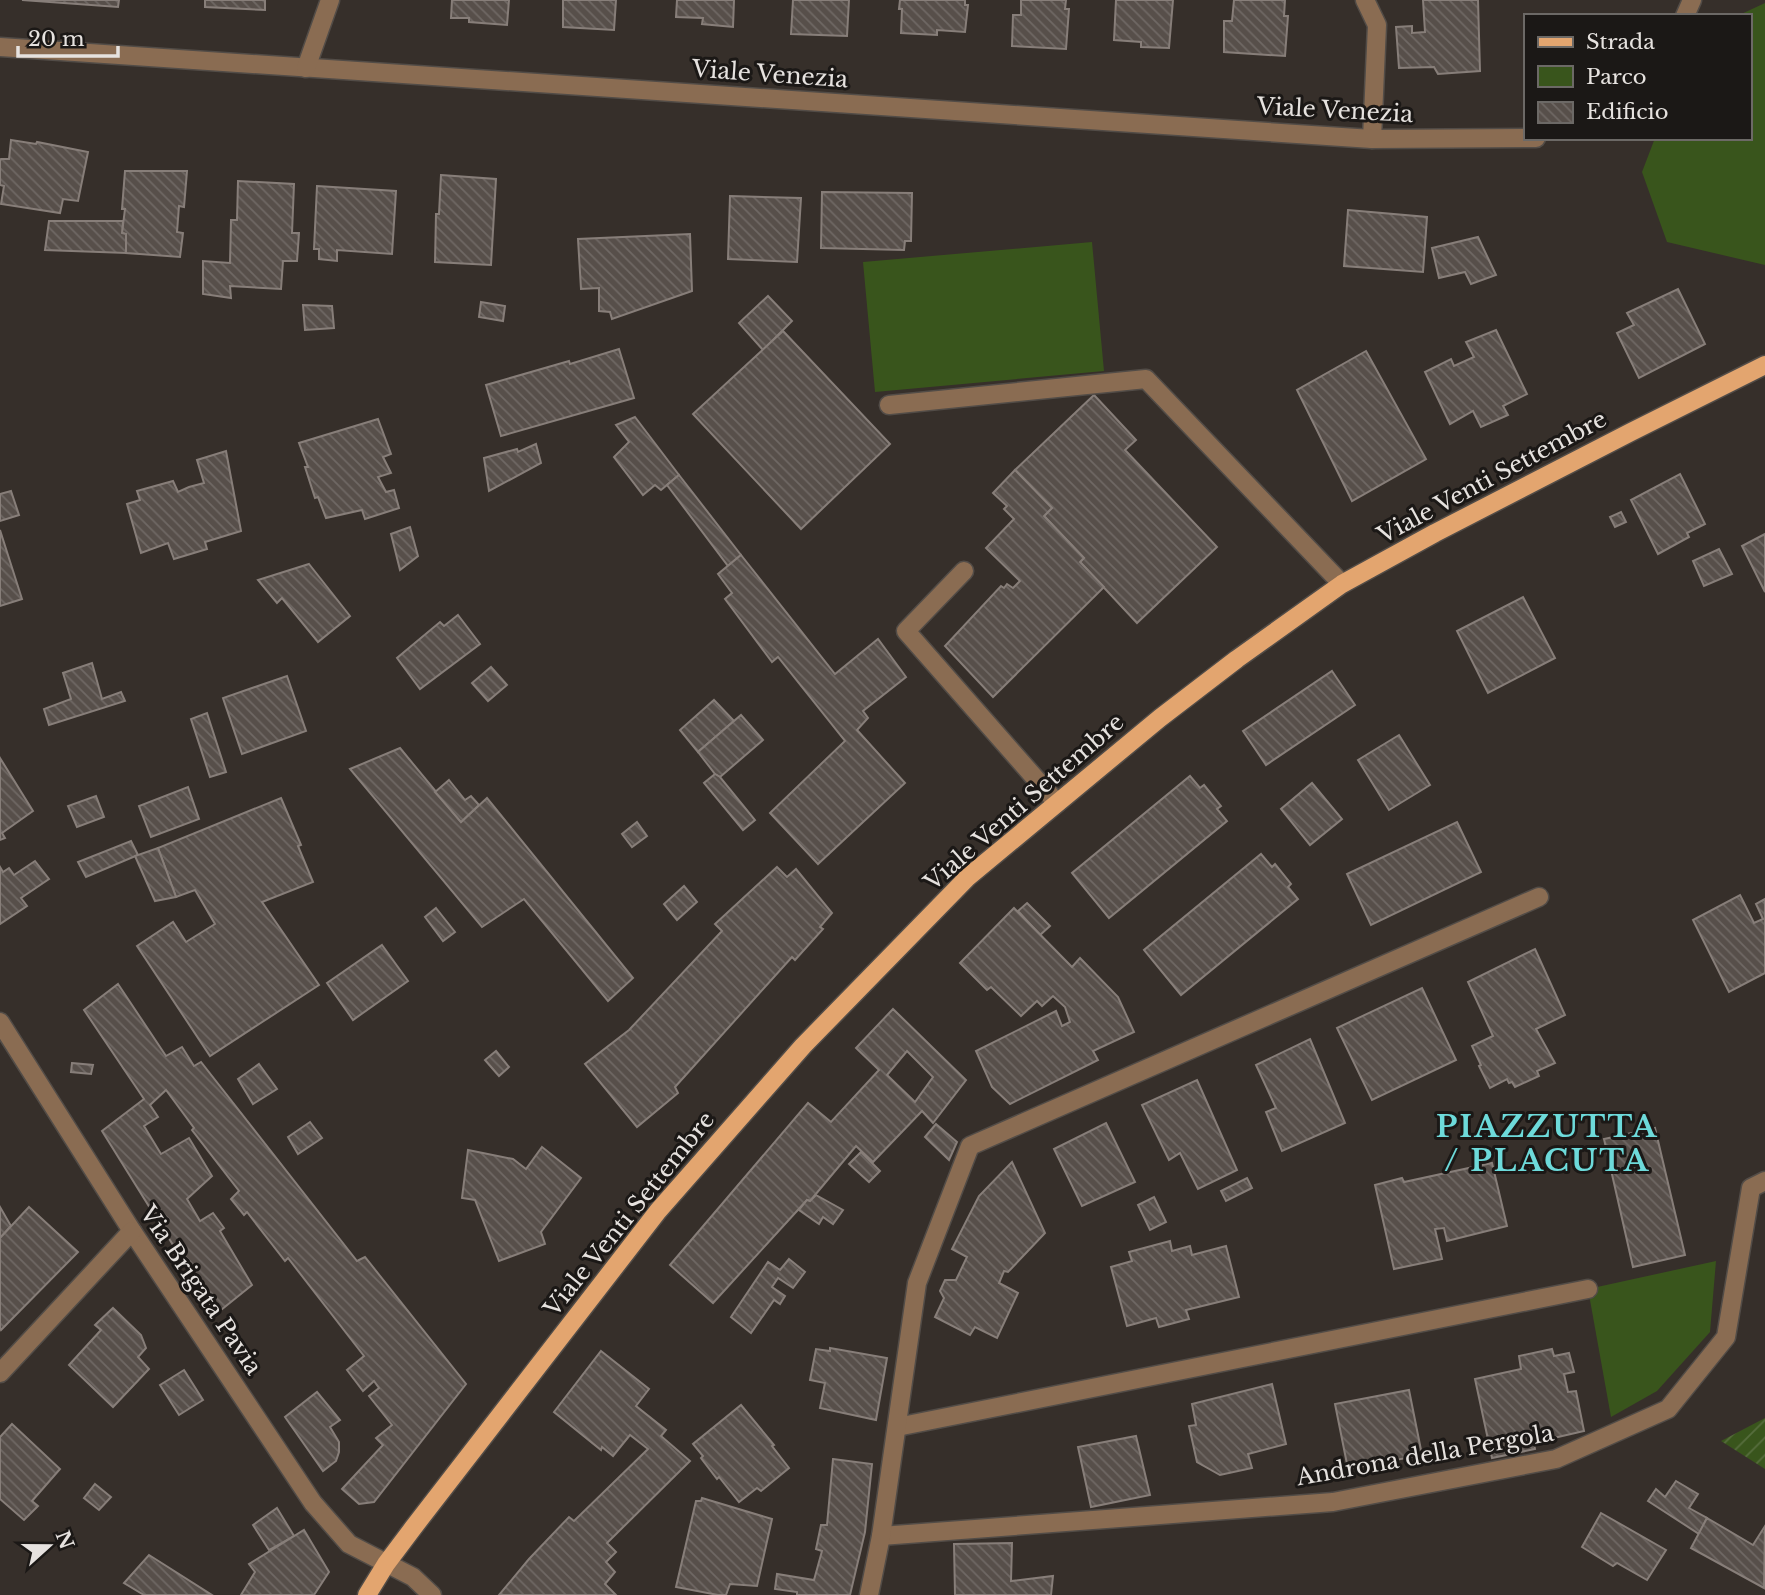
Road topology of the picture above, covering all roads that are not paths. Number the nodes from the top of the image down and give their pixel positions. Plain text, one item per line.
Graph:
1 (330, 0) edge
2 (1365, 0) edge
3 (0, 47) edge
4 (306, 68) junction
5 (1524, 138) edge
6 (1372, 139) junction
7 (1765, 365) edge
8 (889, 405) dead end
9 (964, 571) dead end
10 (1342, 584) junction
11 (1057, 803) junction
12 (1539, 897) dead end
13 (0, 1022) edge
14 (1765, 1181) edge
15 (132, 1231) junction
16 (1588, 1289) dead end
17 (0, 1373) edge
18 (897, 1427) junction
19 (881, 1536) junction
20 (386, 1564) junction
21 (367, 1595) edge
22 (432, 1595) edge
23 (869, 1595) edge

1 - 4 street
2 - 6 street
3 - 4 street, Viale Venezia
4 - 6 street, Viale Venezia
5 - 6 street, Viale Venezia
7 - 10 main road, Viale Venti Settembre
8 - 10 street
9 - 11 street
10 - 11 main road, Viale Venti Settembre
11 - 20 main road, Viale Venti Settembre
12 - 18 street
13 - 15 street, Via Brigata Pavia
14 - 19 street, Androna della Pergola
15 - 17 street
15 - 20 street, Via Brigata Pavia
16 - 18 street
18 - 19 street
19 - 23 street
20 - 21 main road, Viale Venti Settembre
20 - 22 street, Via Brigata Pavia

